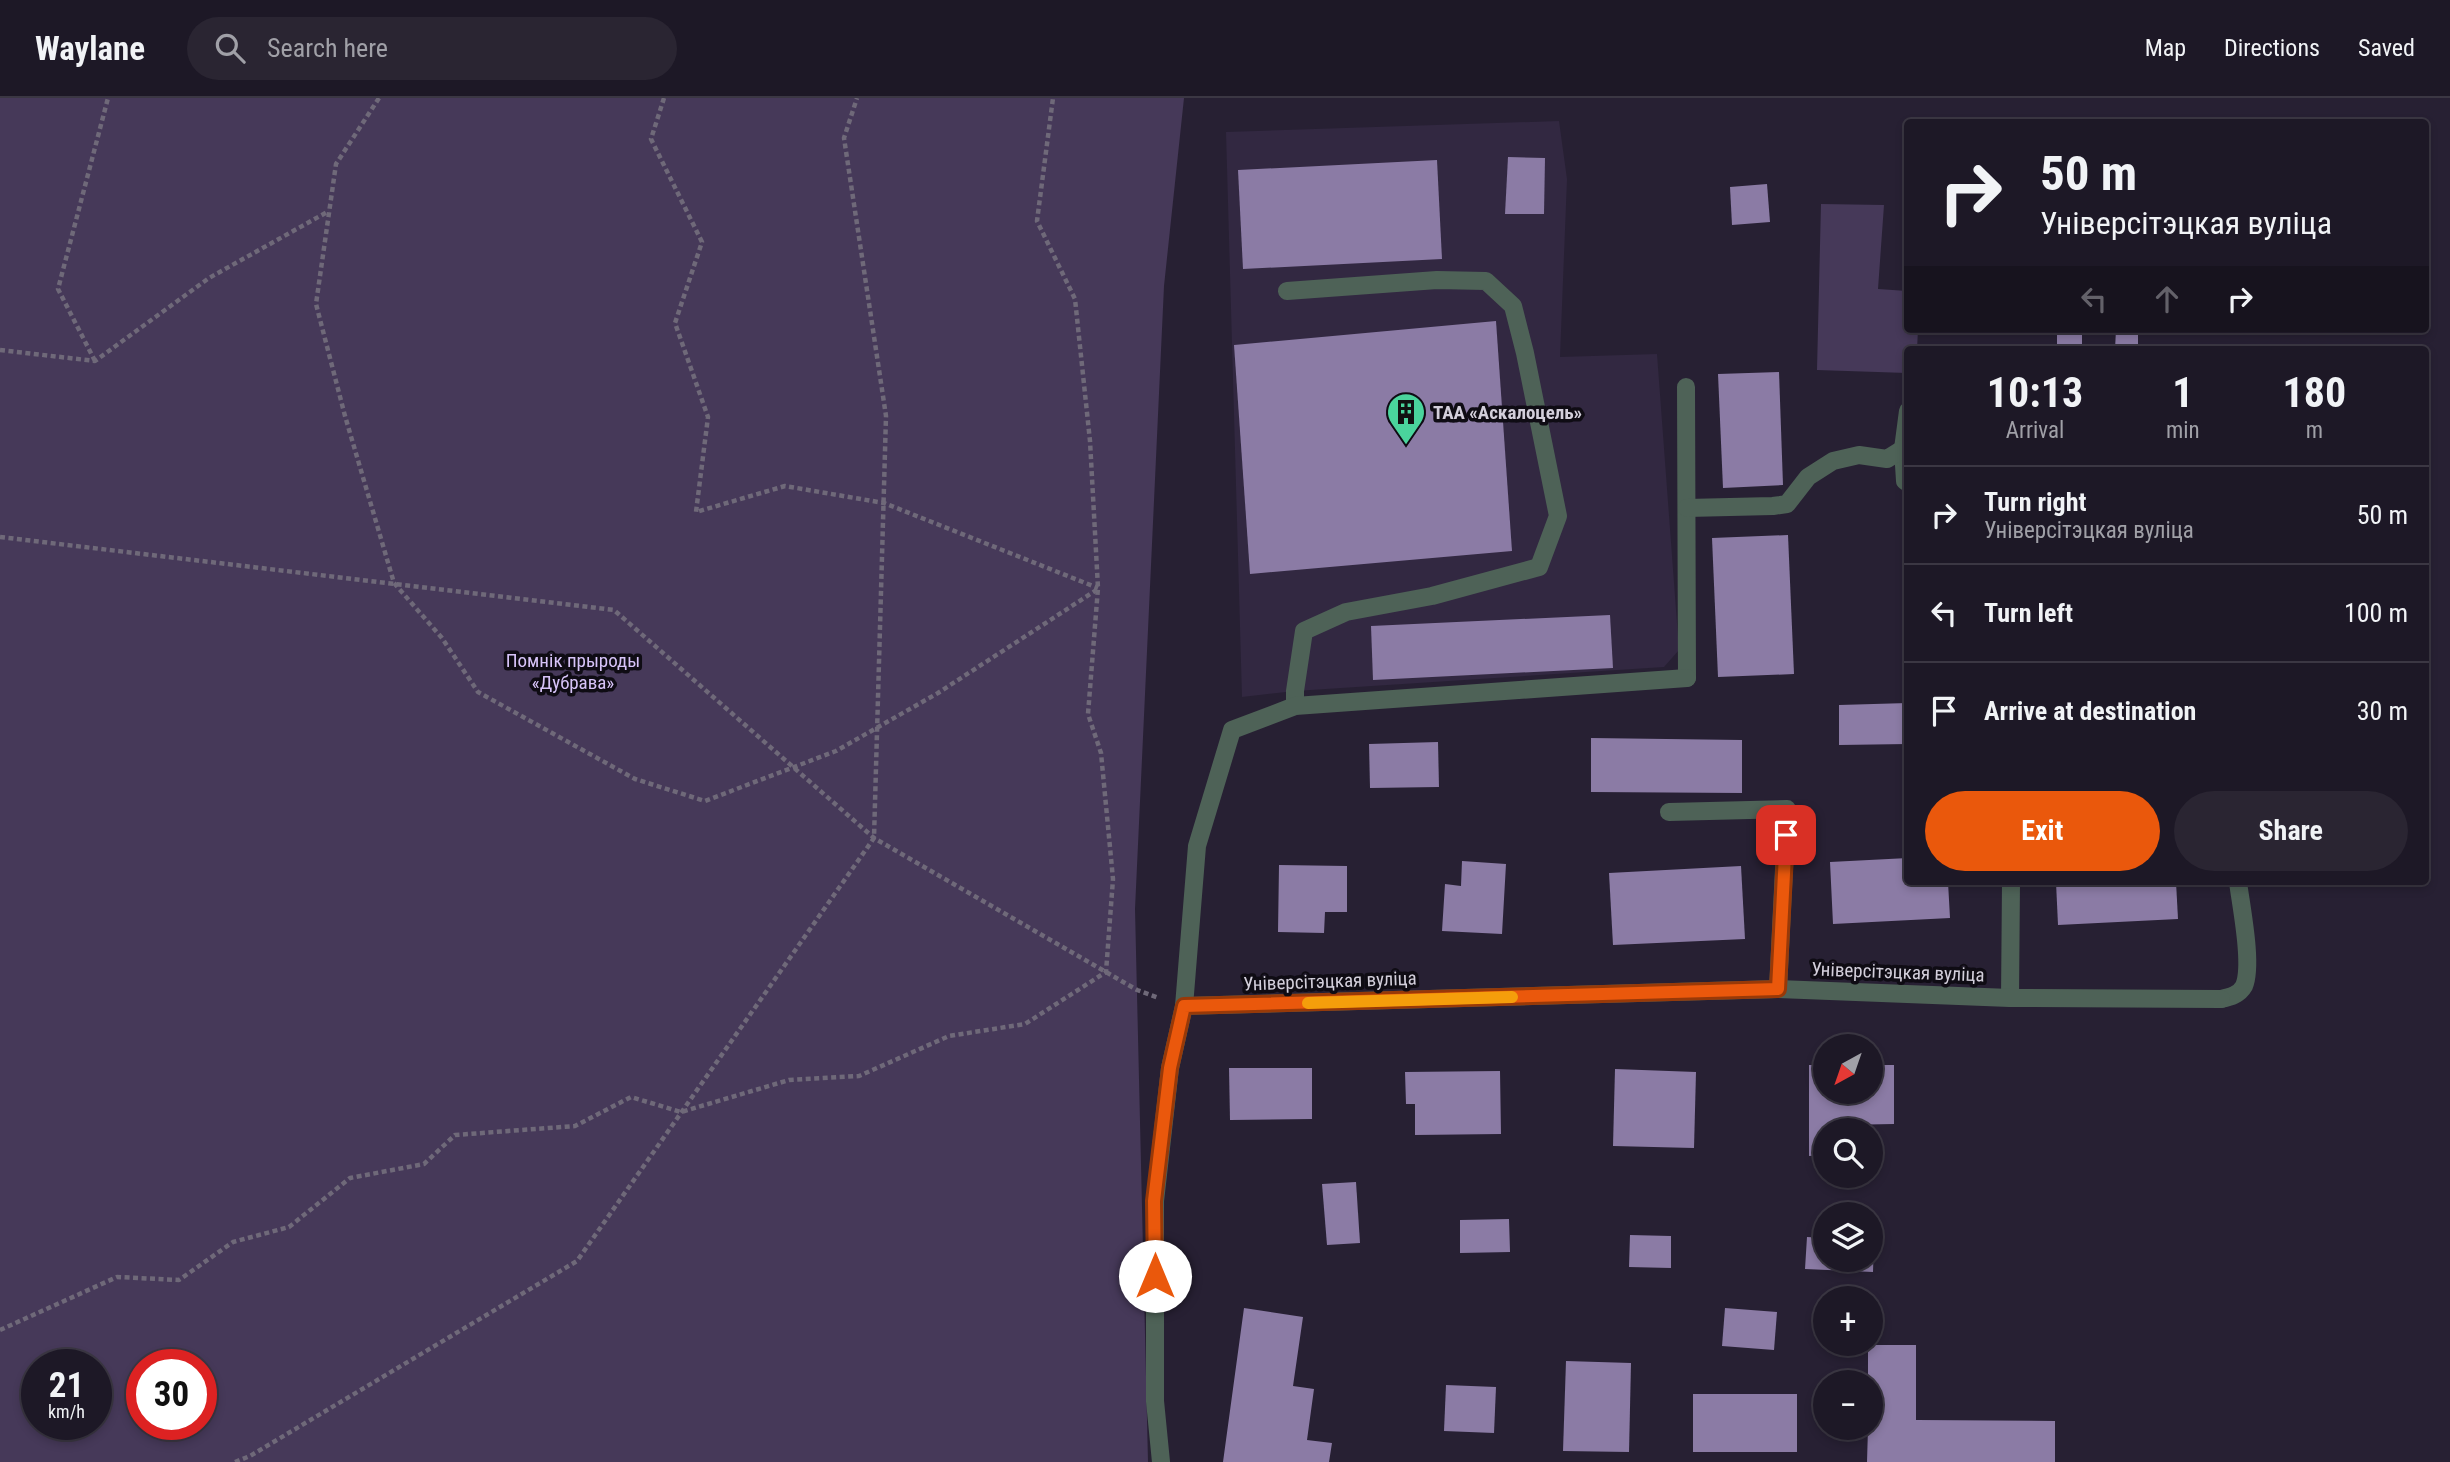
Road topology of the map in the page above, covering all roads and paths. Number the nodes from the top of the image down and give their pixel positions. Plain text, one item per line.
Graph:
1 (108, 98) edge
2 (379, 98) edge
3 (664, 98) edge
4 (857, 98) edge
5 (1053, 98) edge
6 (329, 211) junction
7 (1287, 290) dead end
8 (0, 350) edge
9 (95, 361) junction
10 (1686, 387) dead end
11 (1904, 441) edge
12 (1903, 449) junction
13 (1904, 465) edge
14 (884, 503) junction
15 (1687, 508) junction
16 (0, 537) edge
17 (394, 583) junction
18 (1098, 588) junction
19 (1295, 706) junction
20 (878, 727) junction
21 (793, 767) junction
22 (1669, 812) dead end
23 (874, 838) junction
24 (2011, 885) edge
25 (2238, 885) edge
26 (1106, 972) junction
27 (1778, 989) junction
28 (2010, 998) junction
29 (1184, 1006) junction
30 (681, 1112) junction
31 (0, 1330) edge
32 (235, 1462) edge
33 (1161, 1462) edge

1 - 9 path
2 - 6 path
3 - 14 path
4 - 14 path
5 - 18 path
6 - 9 path
6 - 17 path
7 - 19 street
8 - 9 path
10 - 15 street
11 - 12 street
12 - 13 street
12 - 15 street
14 - 18 path
14 - 20 path
15 - 19 street
16 - 17 path
17 - 21 path
17 - 21 path
18 - 20 path
18 - 26 path
19 - 29 street
20 - 21 path
20 - 23 path
21 - 23 path
22 - 27 street
23 - 26 path
23 - 30 path
24 - 28 street
25 - 28 street, Універсітэцкая вуліца
26 - 29 path
26 - 30 path
27 - 28 street, Універсітэцкая вуліца
27 - 29 street, Універсітэцкая вуліца
29 - 33 street
30 - 31 path
30 - 32 path

